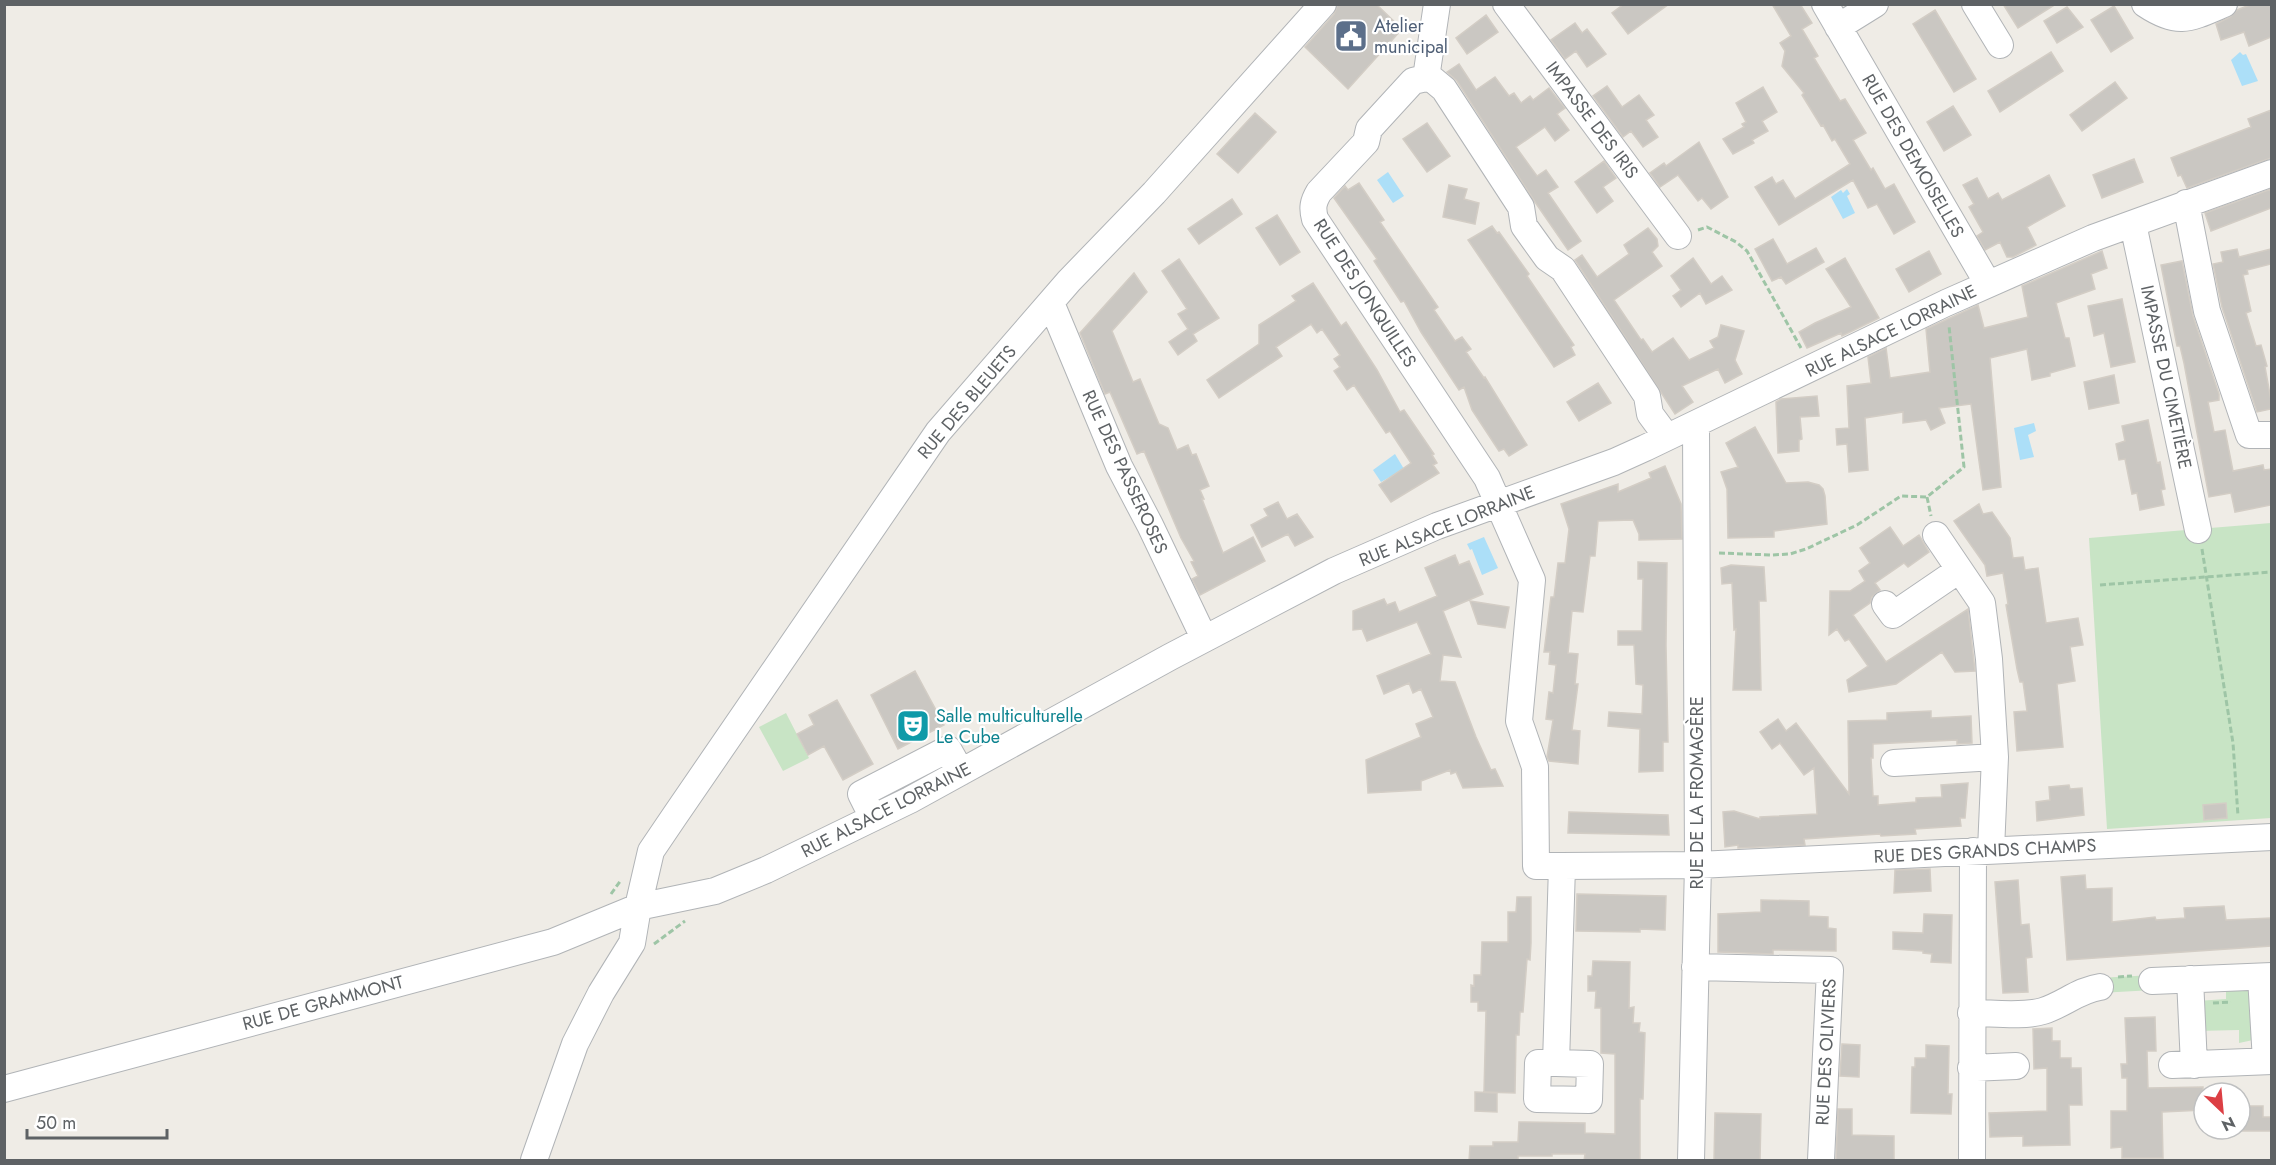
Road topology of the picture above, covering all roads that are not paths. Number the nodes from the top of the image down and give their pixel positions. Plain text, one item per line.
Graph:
1 (1323, 4) edge
2 (1437, 4) edge
3 (1506, 4) edge
4 (1825, 4) edge
5 (1875, 4) edge
6 (1975, 4) edge
7 (2145, 4) edge
8 (2224, 4) edge
9 (1838, 27) junction
10 (2000, 45) dead end
11 (1426, 78) junction
12 (2271, 173) edge
13 (2186, 203) junction
14 (2133, 224) junction
15 (1678, 236) road end
16 (1988, 284) junction
17 (1051, 303) junction
18 (1696, 425) junction
19 (2271, 435) edge
20 (1667, 437) junction
21 (1499, 504) junction
22 (2199, 530) road end
23 (1936, 535) dead end
24 (1959, 570) junction
25 (1885, 604) dead end
26 (1204, 638) junction
27 (1995, 757) junction
28 (1893, 763) dead end
29 (2271, 837) edge
30 (1982, 851) junction
31 (1562, 866) junction
32 (1698, 866) junction
33 (638, 907) junction
34 (1695, 967) junction
35 (2266, 976) edge
36 (2190, 979) junction
37 (2152, 981) road end
38 (2098, 987) road end
39 (1971, 1013) junction
40 (2269, 1061) edge
41 (1556, 1063) dead end
42 (2016, 1066) dead end
43 (1971, 1068) junction
44 (4, 1089) edge
45 (534, 1161) edge
46 (1691, 1161) edge
47 (1821, 1161) edge
48 (1972, 1161) edge

1 - 17 street, RUE DES BLEUETS
2 - 11 street
3 - 15 street, IMPASSE DES IRIS
4 - 9 street, RUE DES DEMOISELLES
5 - 9 street
6 - 10 street
7 - 8 street
9 - 16 street, RUE DES DEMOISELLES
11 - 20 street
11 - 21 street, RUE DES JONQUILLES
12 - 13 street, RUE ALSACE LORRAINE
13 - 14 street, RUE ALSACE LORRAINE
13 - 19 street
14 - 16 street, RUE ALSACE LORRAINE
14 - 22 street, IMPASSE DU CIMETIÈRE
16 - 18 street, RUE ALSACE LORRAINE
17 - 26 street, RUE DES PASSEROSES
17 - 33 street, RUE DES BLEUETS
18 - 20 street, RUE ALSACE LORRAINE
18 - 32 street, RUE DE LA FROMAGÈRE
20 - 21 street, RUE ALSACE LORRAINE
21 - 26 street, RUE ALSACE LORRAINE
21 - 31 street, RUE DES JONQUILLES
23 - 24 street
24 - 25 street
24 - 27 street
26 - 33 street, RUE ALSACE LORRAINE
27 - 28 street
27 - 30 street
29 - 30 street, RUE DES GRANDS CHAMPS
30 - 32 street, RUE DES GRANDS CHAMPS
30 - 39 street
31 - 32 street, RUE DES GRANDS CHAMPS
31 - 41 street
32 - 34 street, RUE DE LA FROMAGÈRE
33 - 44 street, RUE DE GRAMMONT
33 - 45 street, RUE DES BLEUETS
34 - 46 street, RUE DE LA FROMAGÈRE
34 - 47 street, RUE DES OLIVIERS
35 - 36 street
35 - 40 street
36 - 37 street
36 - 40 street
38 - 39 street
39 - 43 street
42 - 43 street
43 - 48 street

